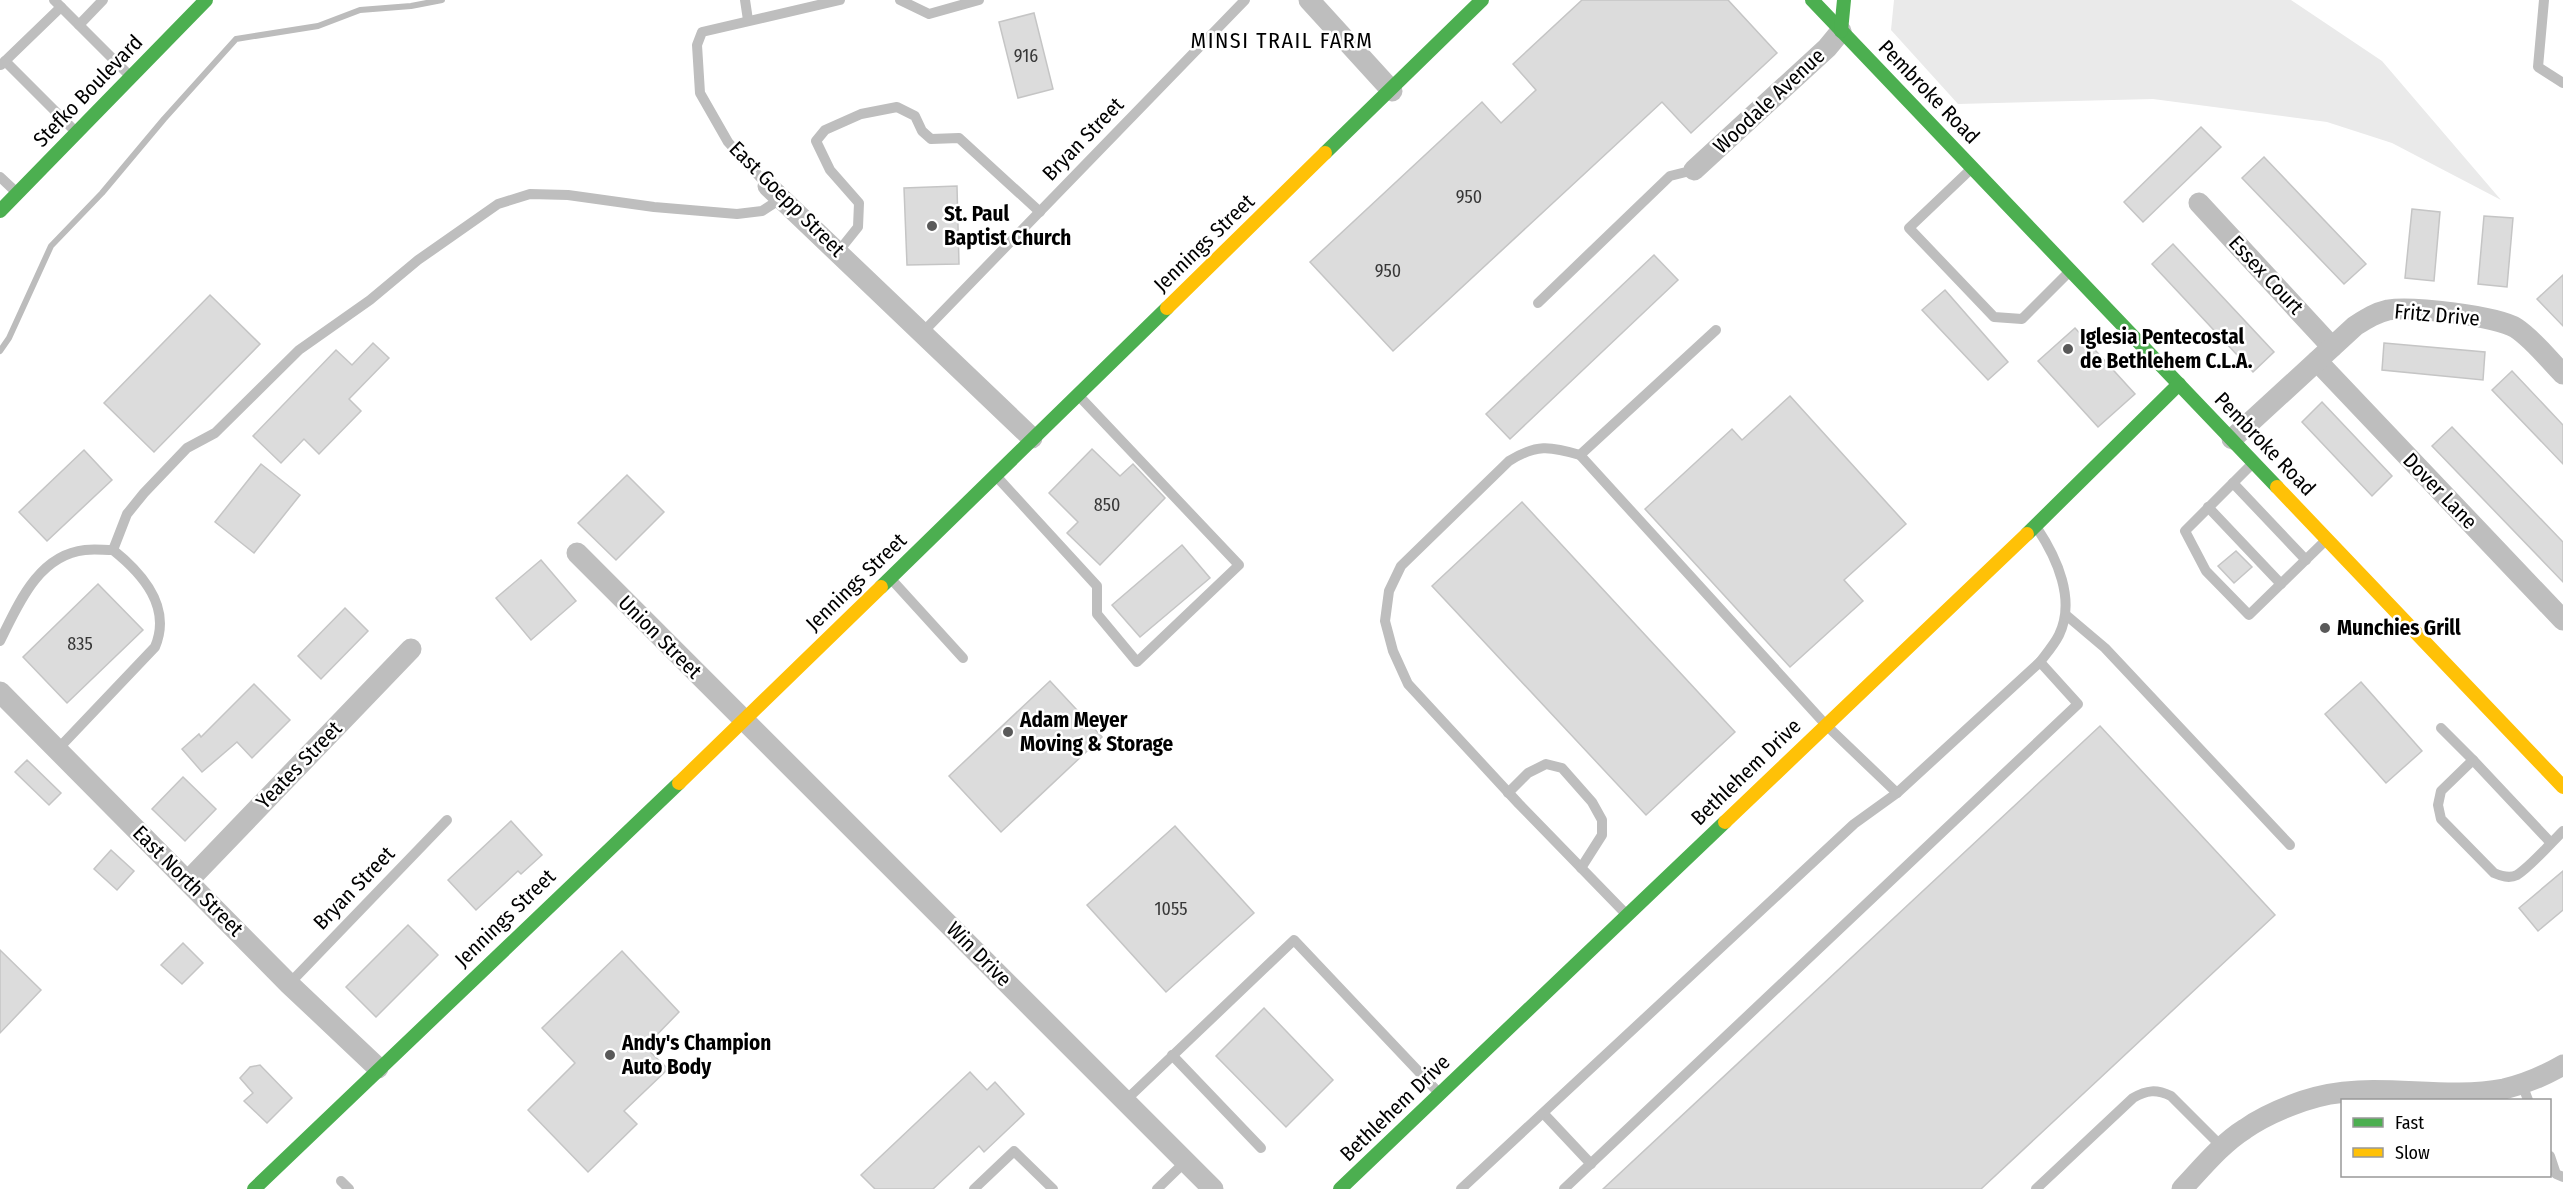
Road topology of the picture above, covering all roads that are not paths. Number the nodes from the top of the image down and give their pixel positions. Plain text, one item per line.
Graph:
1 (103, 0) edge
2 (206, 0) edge
3 (745, 0) edge
4 (840, 0) edge
5 (900, 0) edge
6 (979, 0) edge
7 (1245, 0) edge
8 (1309, 0) edge
9 (1482, 0) edge
10 (1812, 0) edge
11 (1844, 0) edge
12 (2544, 0) edge
13 (57, 4) edge
14 (748, 20) junction
15 (79, 26) junction
16 (1841, 31) junction
17 (2, 63) edge
18 (131, 78) junction
19 (2563, 82) edge
20 (1392, 91) junction
21 (77, 133) junction
22 (1972, 167) junction
23 (1694, 170) joint
24 (0, 177) edge
25 (775, 192) junction
26 (17, 193) junction
27 (2199, 203) dead end
28 (0, 211) edge
29 (1040, 212) junction
30 (838, 252) junction
31 (2071, 271) junction
32 (1538, 303) dead end
33 (1716, 330) dead end
34 (924, 331) junction
35 (2332, 347) junction
36 (2317, 361) junction
37 (2563, 374) edge
38 (2179, 384) junction
39 (1077, 394) junction
40 (1032, 438) junction
41 (2232, 440) junction
42 (1580, 455) junction
43 (2253, 463) junction
44 (994, 475) junction
45 (2233, 483) junction
46 (2208, 507) junction
47 (2035, 526) junction
48 (2327, 540) junction
49 (112, 550) junction
50 (577, 553) dead end
51 (2306, 560) junction
52 (890, 578) junction
53 (2281, 584) junction
54 (2066, 615) junction
55 (2563, 620) edge
56 (0, 641) edge
57 (411, 649) dead end
58 (963, 657) dead end
59 (2040, 662) junction
60 (0, 692) edge
61 (744, 721) junction
62 (1826, 724) junction
63 (2441, 728) dead end
64 (58, 750) junction
65 (2472, 760) junction
66 (2563, 787) edge
67 (1508, 793) junction
68 (1897, 793) junction
69 (447, 820) dead end
70 (2563, 831) edge
71 (2551, 843) junction
72 (2290, 844) dead end
73 (1581, 868) junction
74 (188, 881) junction
75 (1627, 915) junction
76 (289, 984) junction
77 (1172, 1055) junction
78 (2563, 1065) edge
79 (378, 1068) junction
80 (2525, 1092) edge
81 (1440, 1094) junction
82 (1126, 1100) junction
83 (1544, 1114) junction
84 (1261, 1148) dead end
85 (2223, 1148) junction
86 (2551, 1159) edge
87 (1186, 1161) junction
88 (1591, 1164) junction
89 (2563, 1177) edge
90 (254, 1189) edge
91 (974, 1189) edge
92 (1053, 1189) edge
93 (1157, 1189) edge
94 (1213, 1189) edge
95 (1340, 1189) edge
96 (1461, 1189) edge
97 (1564, 1189) edge
98 (2036, 1189) edge
99 (2182, 1189) edge

1 - 15 lane
2 - 18 street, Stefko Boulevard
3 - 14 lane
4 - 14 lane, East Goepp Street
5 - 6 lane
7 - 29 lane, Bryan Street
8 - 20 street
9 - 20 street, Jennings Street
10 - 16 street, Pembroke Road
11 - 16 street
12 - 19 lane
13 - 15 lane
13 - 17 lane
14 - 25 lane, East Goepp Street
15 - 18 lane
16 - 22 street, Pembroke Road
16 - 23 street, Woodale Avenue
17 - 21 lane
18 - 21 street, Stefko Boulevard
20 - 39 street, Jennings Street
21 - 26 street, Stefko Boulevard
22 - 31 street, Pembroke Road
22 - 31 lane
23 - 32 lane
24 - 26 lane
25 - 30 street, East Goepp Street
25 - 49 lane
26 - 28 street, Stefko Boulevard
27 - 35 street, Essex Court
29 - 30 lane
29 - 34 lane, Bryan Street
30 - 34 street, East Goepp Street
31 - 38 street, Pembroke Road
33 - 42 lane
34 - 40 street, East Goepp Street
35 - 36 street, Fritz Drive
35 - 37 street, Fritz Drive
36 - 41 street, Fritz Drive
36 - 55 street, Dover Lane
38 - 41 street, Pembroke Road
38 - 47 street, Bethlehem Drive
39 - 40 street, Jennings Street
39 - 44 lane
40 - 44 street, Jennings Street
41 - 43 street, Pembroke Road
42 - 62 lane
42 - 67 lane
43 - 45 lane
43 - 48 street, Pembroke Road
44 - 52 street, Jennings Street
45 - 46 lane
45 - 51 lane
46 - 53 lane
46 - 53 lane
47 - 54 lane
47 - 62 street, Bethlehem Drive
48 - 51 lane
48 - 66 street, Pembroke Road
49 - 56 lane
49 - 64 lane
50 - 61 street, Union Street
51 - 53 lane
52 - 58 lane
52 - 61 street, Jennings Street
54 - 59 lane
54 - 72 lane
57 - 74 street, Yeates Street
59 - 68 lane
59 - 88 lane
60 - 64 street, East North Street
61 - 79 street, Jennings Street
61 - 82 street, Win Drive
62 - 68 lane
62 - 75 street, Bethlehem Drive
63 - 65 lane
64 - 74 street, East North Street
65 - 71 lane
65 - 71 lane
67 - 73 lane
67 - 73 lane
68 - 83 lane
69 - 76 lane, Bryan Street
70 - 71 lane
73 - 75 lane
74 - 76 street, East North Street
75 - 81 street, Bethlehem Drive
76 - 79 street, East North Street
77 - 81 lane
77 - 82 lane
77 - 84 lane
78 - 80 street
79 - 90 street, Jennings Street
80 - 85 street
81 - 95 street, Bethlehem Drive
82 - 87 street, Win Drive
83 - 88 lane
83 - 96 lane
85 - 98 lane
85 - 99 street
86 - 89 lane
87 - 93 lane
87 - 94 street, Win Drive
88 - 97 lane
91 - 92 lane

